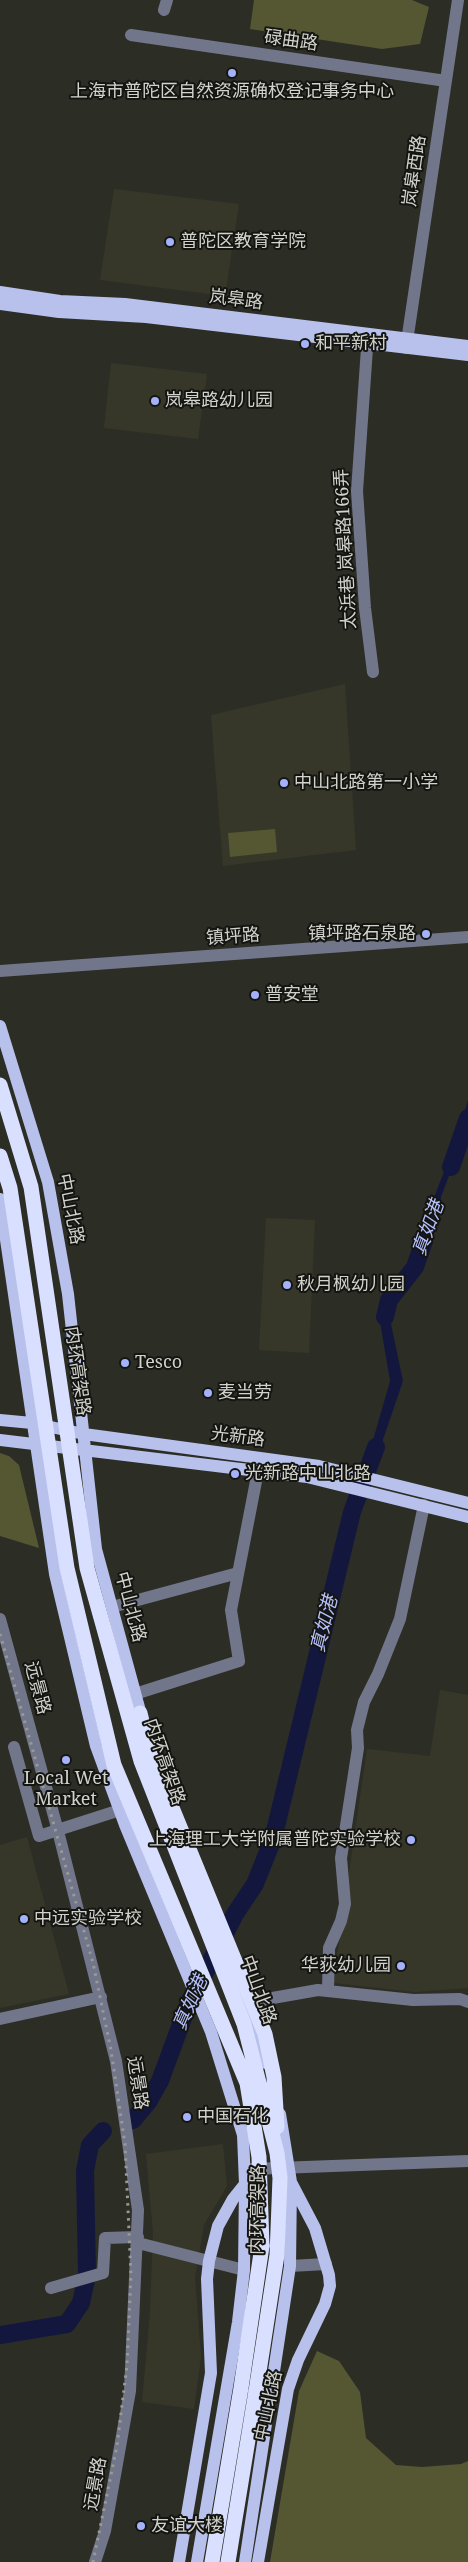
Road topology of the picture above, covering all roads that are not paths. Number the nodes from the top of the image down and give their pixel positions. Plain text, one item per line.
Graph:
1 (458, 0) edge
2 (131, 35) dead end
3 (446, 81) junction
4 (0, 292) edge
5 (0, 304) edge
6 (368, 338) junction
7 (407, 343) junction
8 (468, 346) edge
9 (468, 355) edge
10 (373, 672) dead end
11 (468, 938) edge
12 (0, 971) edge
13 (0, 1026) edge
14 (0, 1085) edge
15 (0, 1156) edge
16 (0, 1199) edge
17 (0, 1420) edge
18 (32, 1423) junction
19 (84, 1434) junction
20 (0, 1440) edge
21 (35, 1444) junction
22 (86, 1451) junction
23 (258, 1470) junction
24 (468, 1502) edge
25 (424, 1505) junction
26 (468, 1516) edge
27 (238, 1573) junction
28 (112, 1607) junction
29 (0, 1619) edge
30 (135, 1694) junction
31 (140, 1713) junction
32 (14, 1747) dead end
33 (120, 1810) junction
34 (58, 1831) junction
35 (328, 1990) junction
36 (101, 1997) junction
37 (468, 2002) edge
38 (244, 2003) junction
39 (0, 2019) edge
40 (468, 2161) edge
41 (244, 2170) junction
42 (287, 2176) junction
43 (245, 2184) junction
44 (138, 2240) junction
45 (209, 2261) junction
46 (326, 2264) junction
47 (290, 2266) junction
48 (244, 2270) junction
49 (51, 2288) dead end
50 (95, 2562) edge
51 (179, 2562) edge
52 (197, 2562) edge
53 (212, 2562) edge
54 (228, 2562) edge
55 (245, 2562) edge
56 (258, 2562) edge

1 - 3 street, 岚皋西路
2 - 3 street, 碌曲路
3 - 7 street, 岚皋西路
4 - 6 main road, 岚皋路
5 - 6 main road, 岚皋路
6 - 7 main road, 岚皋路
6 - 10 street, 太浜巷 岚皋路166弄
7 - 8 main road, 岚皋路
7 - 9 main road, 岚皋路
11 - 12 street, 镇坪路
13 - 19 main road, 中山北路
14 - 42 highway, 内环高架路, bridge
15 - 53 highway, 内环高架路, bridge
16 - 18 main road
17 - 18 main road, 光新路
18 - 19 main road, 光新路
18 - 21 main road
19 - 22 main road, 中山北路
19 - 24 main road, 光新路
20 - 21 main road, 光新路
21 - 22 main road, 光新路
21 - 33 main road
22 - 23 main road, 光新路
22 - 28 main road, 中山北路
23 - 25 main road, 光新路
23 - 27 street
25 - 26 main road, 光新路
25 - 35 street
27 - 28 street
27 - 30 street
28 - 30 main road, 中山北路
29 - 34 street, 远景路
30 - 31 main road, 中山北路
31 - 38 main road, 中山北路
31 - 42 highway, bridge
32 - 34 street
33 - 34 street
33 - 41 main road
34 - 36 street, 远景路
35 - 37 street
35 - 38 street
36 - 39 street
36 - 44 street, 远景路
38 - 42 main road, 中山北路
40 - 42 street
41 - 42 street
41 - 43 main road
42 - 46 main road, 中山北路
42 - 47 main road, 中山北路
42 - 54 highway, 内环高架路, bridge
43 - 45 main road
43 - 48 main road
44 - 45 street
44 - 49 street
44 - 50 street, 远景路
45 - 48 street
45 - 51 main road
46 - 47 street
46 - 56 main road, 中山北路
47 - 55 main road, 中山北路
48 - 52 main road

